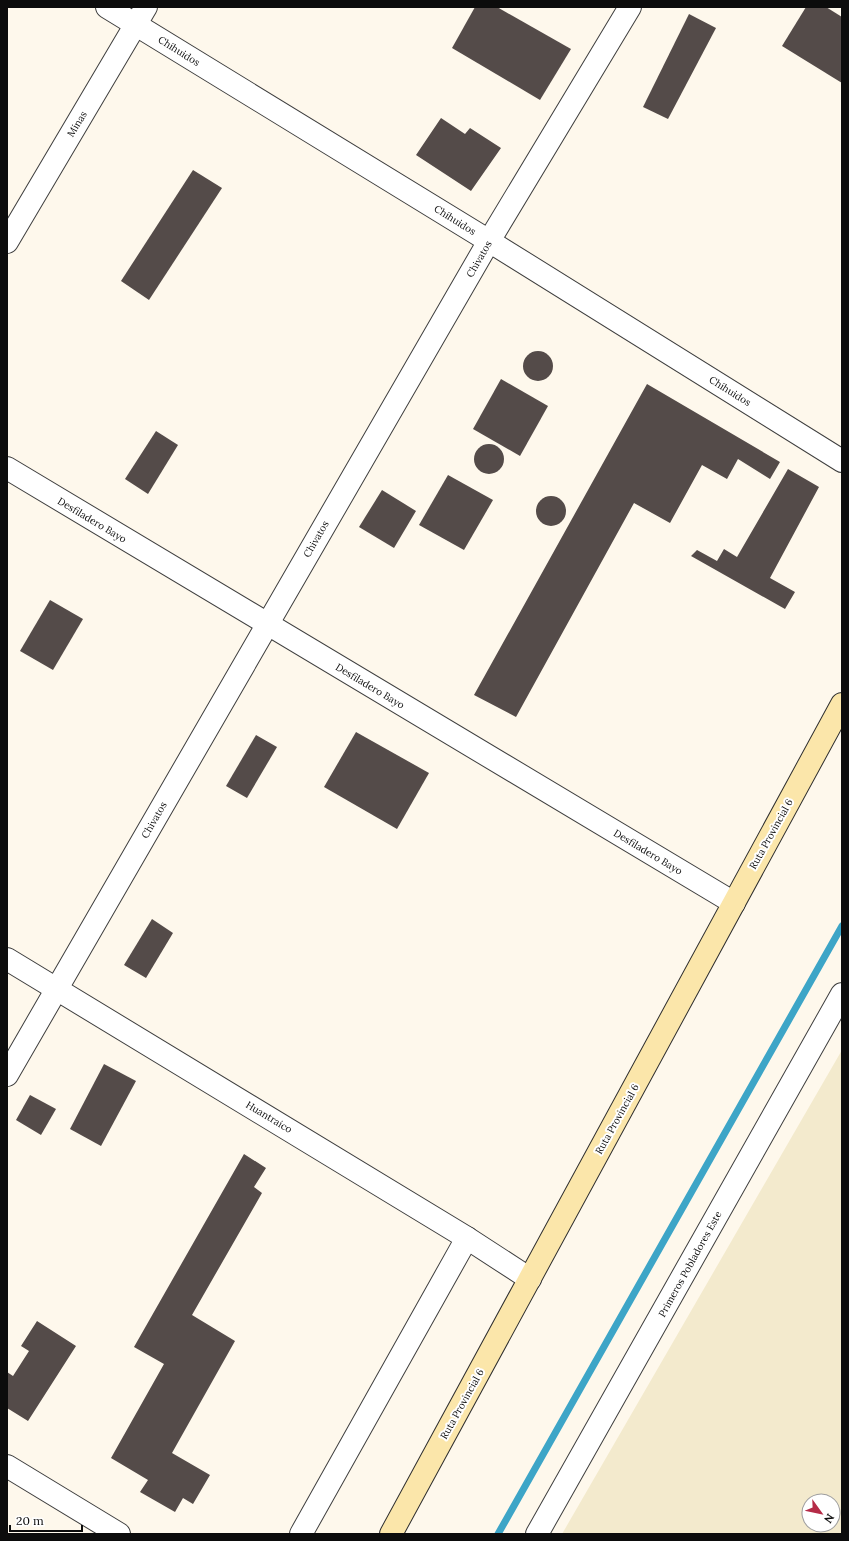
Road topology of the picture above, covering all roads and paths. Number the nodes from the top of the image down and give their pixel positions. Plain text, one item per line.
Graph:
1 (107, 7) edge
2 (630, 7) edge
3 (141, 16) edge
4 (489, 241) junction
5 (7, 242) edge
6 (842, 461) edge
7 (7, 468) edge
8 (267, 625) junction
9 (842, 704) edge
10 (734, 903) junction
11 (7, 958) edge
12 (58, 988) junction
13 (842, 994) edge
14 (7, 1075) edge
15 (466, 1238) junction
16 (530, 1279) junction
17 (7, 1466) edge
18 (120, 1534) edge
19 (301, 1534) edge
20 (391, 1534) edge
21 (537, 1534) edge

1 - 3 street, Chihuidos
2 - 4 street, Chivatos
3 - 4 street, Chihuidos
3 - 5 street, Minas
4 - 6 street, Chihuidos
4 - 8 street, Chivatos
7 - 8 street, Desfiladero Bayo
8 - 10 street, Desfiladero Bayo
8 - 12 street, Chivatos
9 - 10 main road, Ruta Provincial 6
10 - 16 main road, Ruta Provincial 6
11 - 12 street, Huantraico
12 - 14 street, Chivatos
12 - 15 street, Huantraico
13 - 21 street, Primeros Pobladores Este
15 - 16 street, Huantraico
15 - 19 street
16 - 20 main road, Ruta Provincial 6
17 - 18 street

